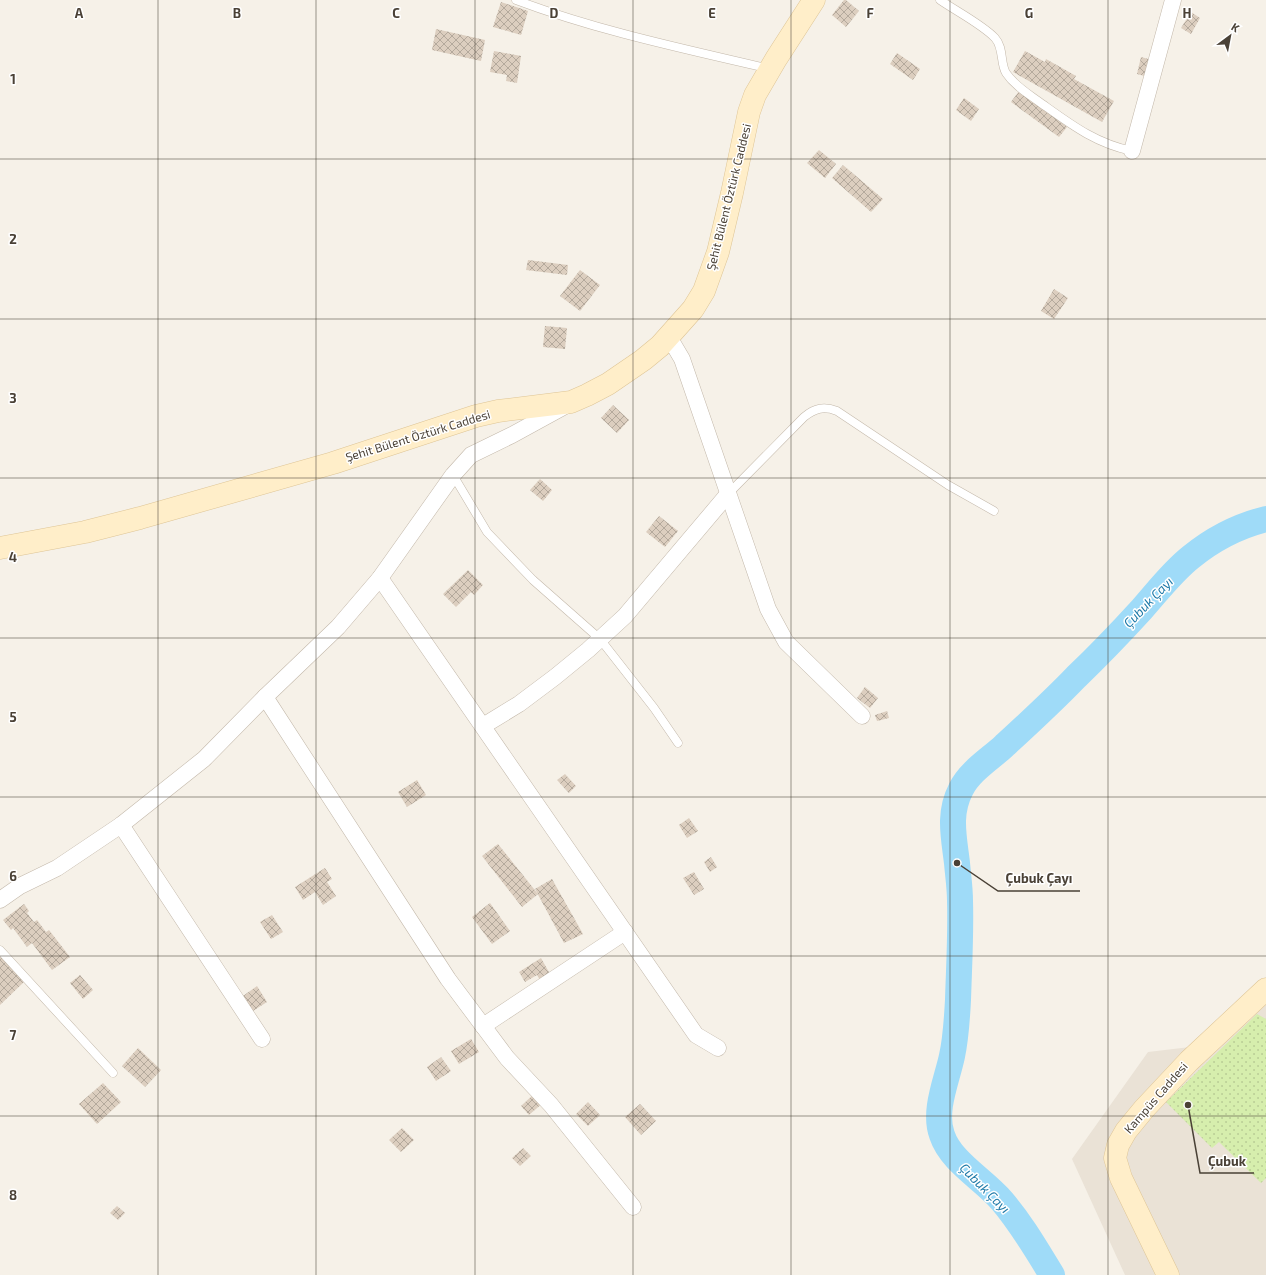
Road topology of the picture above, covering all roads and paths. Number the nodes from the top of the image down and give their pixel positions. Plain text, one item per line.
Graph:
1 (516, 0) edge
2 (814, 0) edge
3 (940, 0) edge
4 (1173, 0) edge
5 (770, 69) junction
6 (1132, 151) joint
7 (668, 337) junction
8 (571, 402) junction
9 (453, 475) junction
10 (728, 494) junction
11 (994, 511) dead end
12 (0, 548) edge
13 (380, 578) junction
14 (600, 639) junction
15 (265, 697) junction
16 (862, 716) dead end
17 (482, 726) junction
18 (678, 743) dead end
19 (121, 825) junction
20 (0, 900) edge
21 (625, 932) junction
22 (0, 950) edge
23 (1266, 989) edge
24 (483, 1026) junction
25 (262, 1039) dead end
26 (718, 1048) dead end
27 (113, 1073) dead end
28 (633, 1207) dead end
29 (1168, 1275) edge

1 - 5 lane
2 - 5 street, Şehit Bülent Öztürk Caddesi
3 - 6 lane
4 - 6 street
5 - 7 street, Şehit Bülent Öztürk Caddesi
7 - 8 street, Şehit Bülent Öztürk Caddesi
7 - 10 street
8 - 9 street
8 - 12 street, Şehit Bülent Öztürk Caddesi
9 - 13 street
9 - 14 lane
10 - 11 lane
10 - 14 street
10 - 16 street
13 - 15 street
13 - 17 street
14 - 17 street
14 - 18 lane
15 - 19 street
15 - 24 street
17 - 21 street
19 - 20 street
19 - 25 street
21 - 24 street
21 - 26 street
22 - 27 lane
23 - 29 street, Kampüs Caddesi
24 - 28 street

